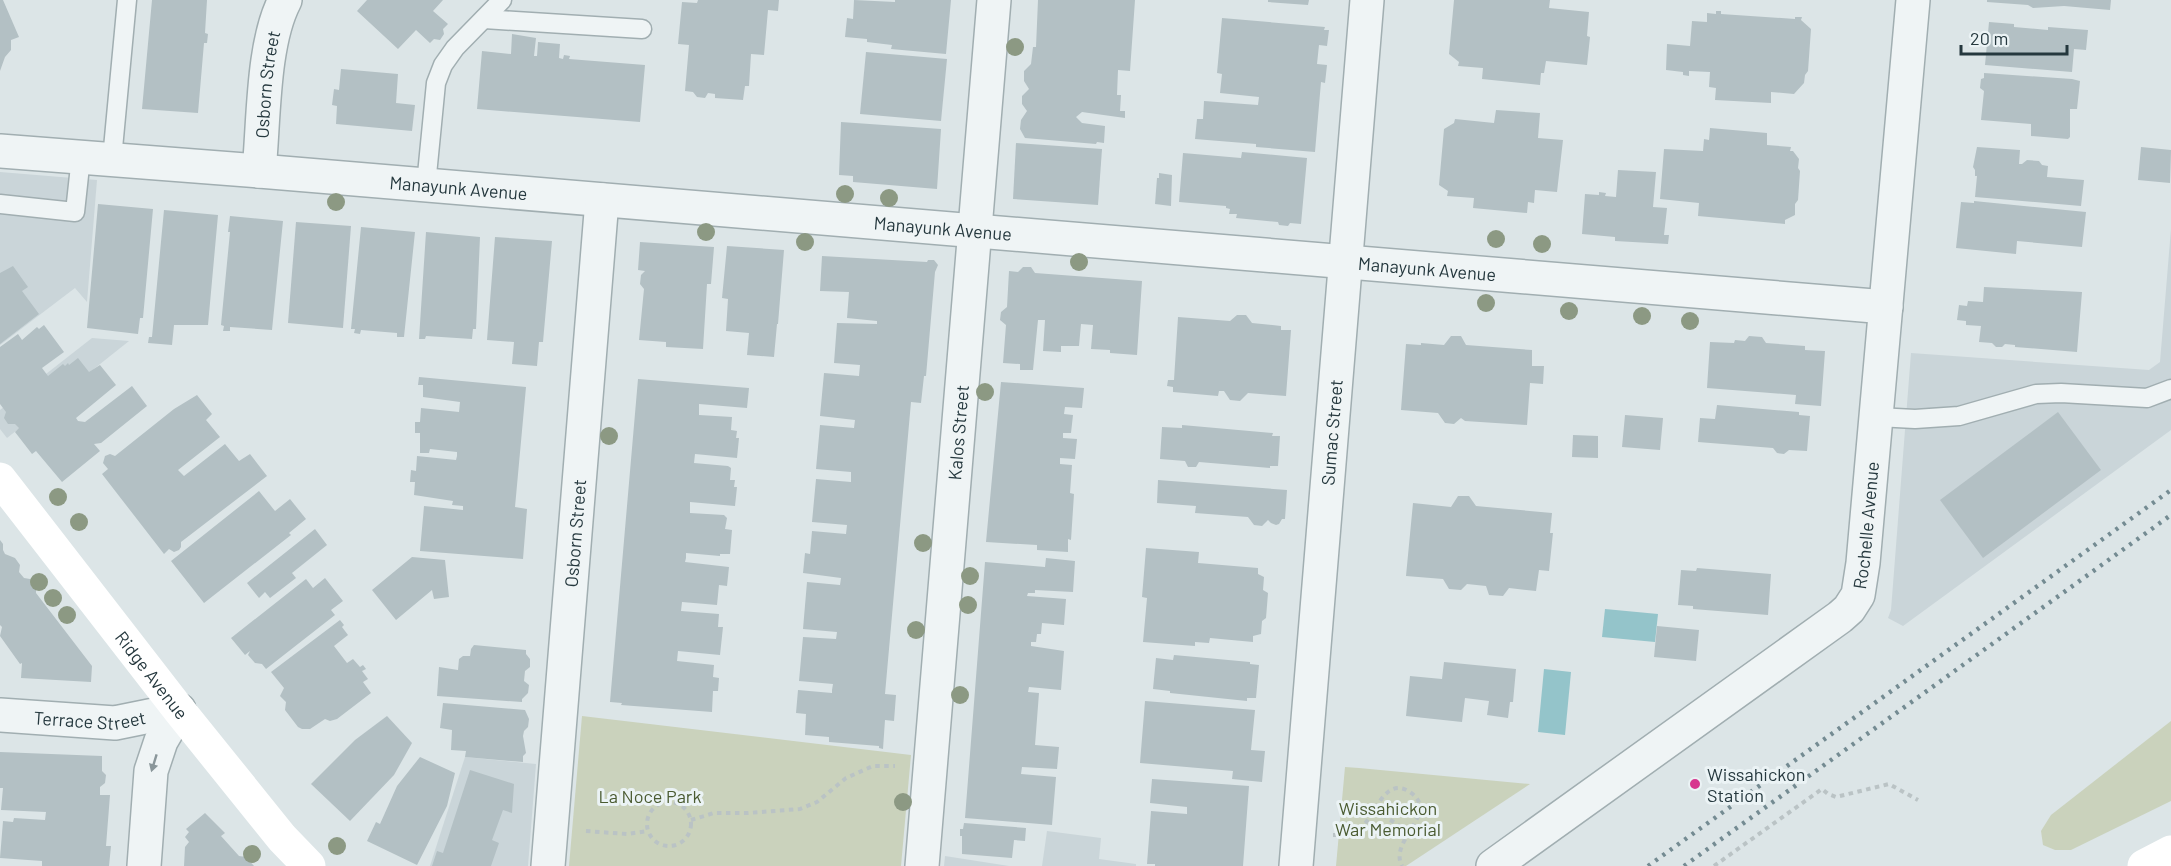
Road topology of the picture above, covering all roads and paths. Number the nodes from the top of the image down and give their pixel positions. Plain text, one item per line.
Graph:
1 (127, 0) edge
2 (285, 0) edge
3 (502, 0) edge
4 (994, 0) edge
5 (1367, 0) edge
6 (1913, 0) edge
7 (484, 18) junction
8 (642, 29) dead end
9 (0, 151) edge
10 (97, 158) junction
11 (260, 171) junction
12 (426, 185) junction
13 (602, 200) junction
14 (0, 204) edge
15 (975, 230) junction
16 (1346, 262) junction
17 (1886, 307) junction
18 (2171, 389) edge
19 (1877, 417) junction
20 (0, 479) edge
21 (179, 710) junction
22 (0, 715) edge
23 (900, 766) dead end
24 (1918, 800) dead end
25 (1375, 810) junction
26 (691, 820) junction
27 (582, 831) dead end
28 (648, 831) junction
29 (1409, 832) junction
30 (1329, 834) dead end
31 (2171, 852) edge
32 (144, 866) edge
33 (309, 866) edge
34 (548, 866) edge
35 (922, 866) edge
36 (1296, 866) edge
37 (1402, 866) edge
38 (1493, 866) edge
39 (1714, 866) edge
40 (2144, 866) edge

1 - 10 lane
2 - 11 street, Osborn Street
3 - 7 lane
4 - 15 street, Kalos Street
5 - 16 street, Sumac Street
6 - 17 street, Rochelle Avenue
7 - 8 lane
7 - 12 lane
9 - 10 street, Manayunk Avenue
10 - 11 street, Manayunk Avenue
10 - 14 lane
11 - 12 street, Manayunk Avenue
12 - 13 street, Manayunk Avenue
13 - 15 street, Manayunk Avenue
13 - 34 street, Osborn Street
15 - 16 street, Manayunk Avenue
15 - 35 street, Kalos Street
16 - 17 street, Manayunk Avenue
16 - 36 street, Sumac Street
17 - 19 street, Rochelle Avenue
18 - 19 lane
19 - 38 street, Rochelle Avenue
20 - 21 main road, Ridge Avenue
21 - 22 street, Terrace Street
21 -> 32 street
21 - 33 main road, Ridge Avenue
23 - 26 path
24 - 39 path
25 - 29 path
25 - 29 path
25 - 30 path
26 - 28 path
26 - 28 path
27 - 28 path
29 - 37 path
31 - 40 main road

